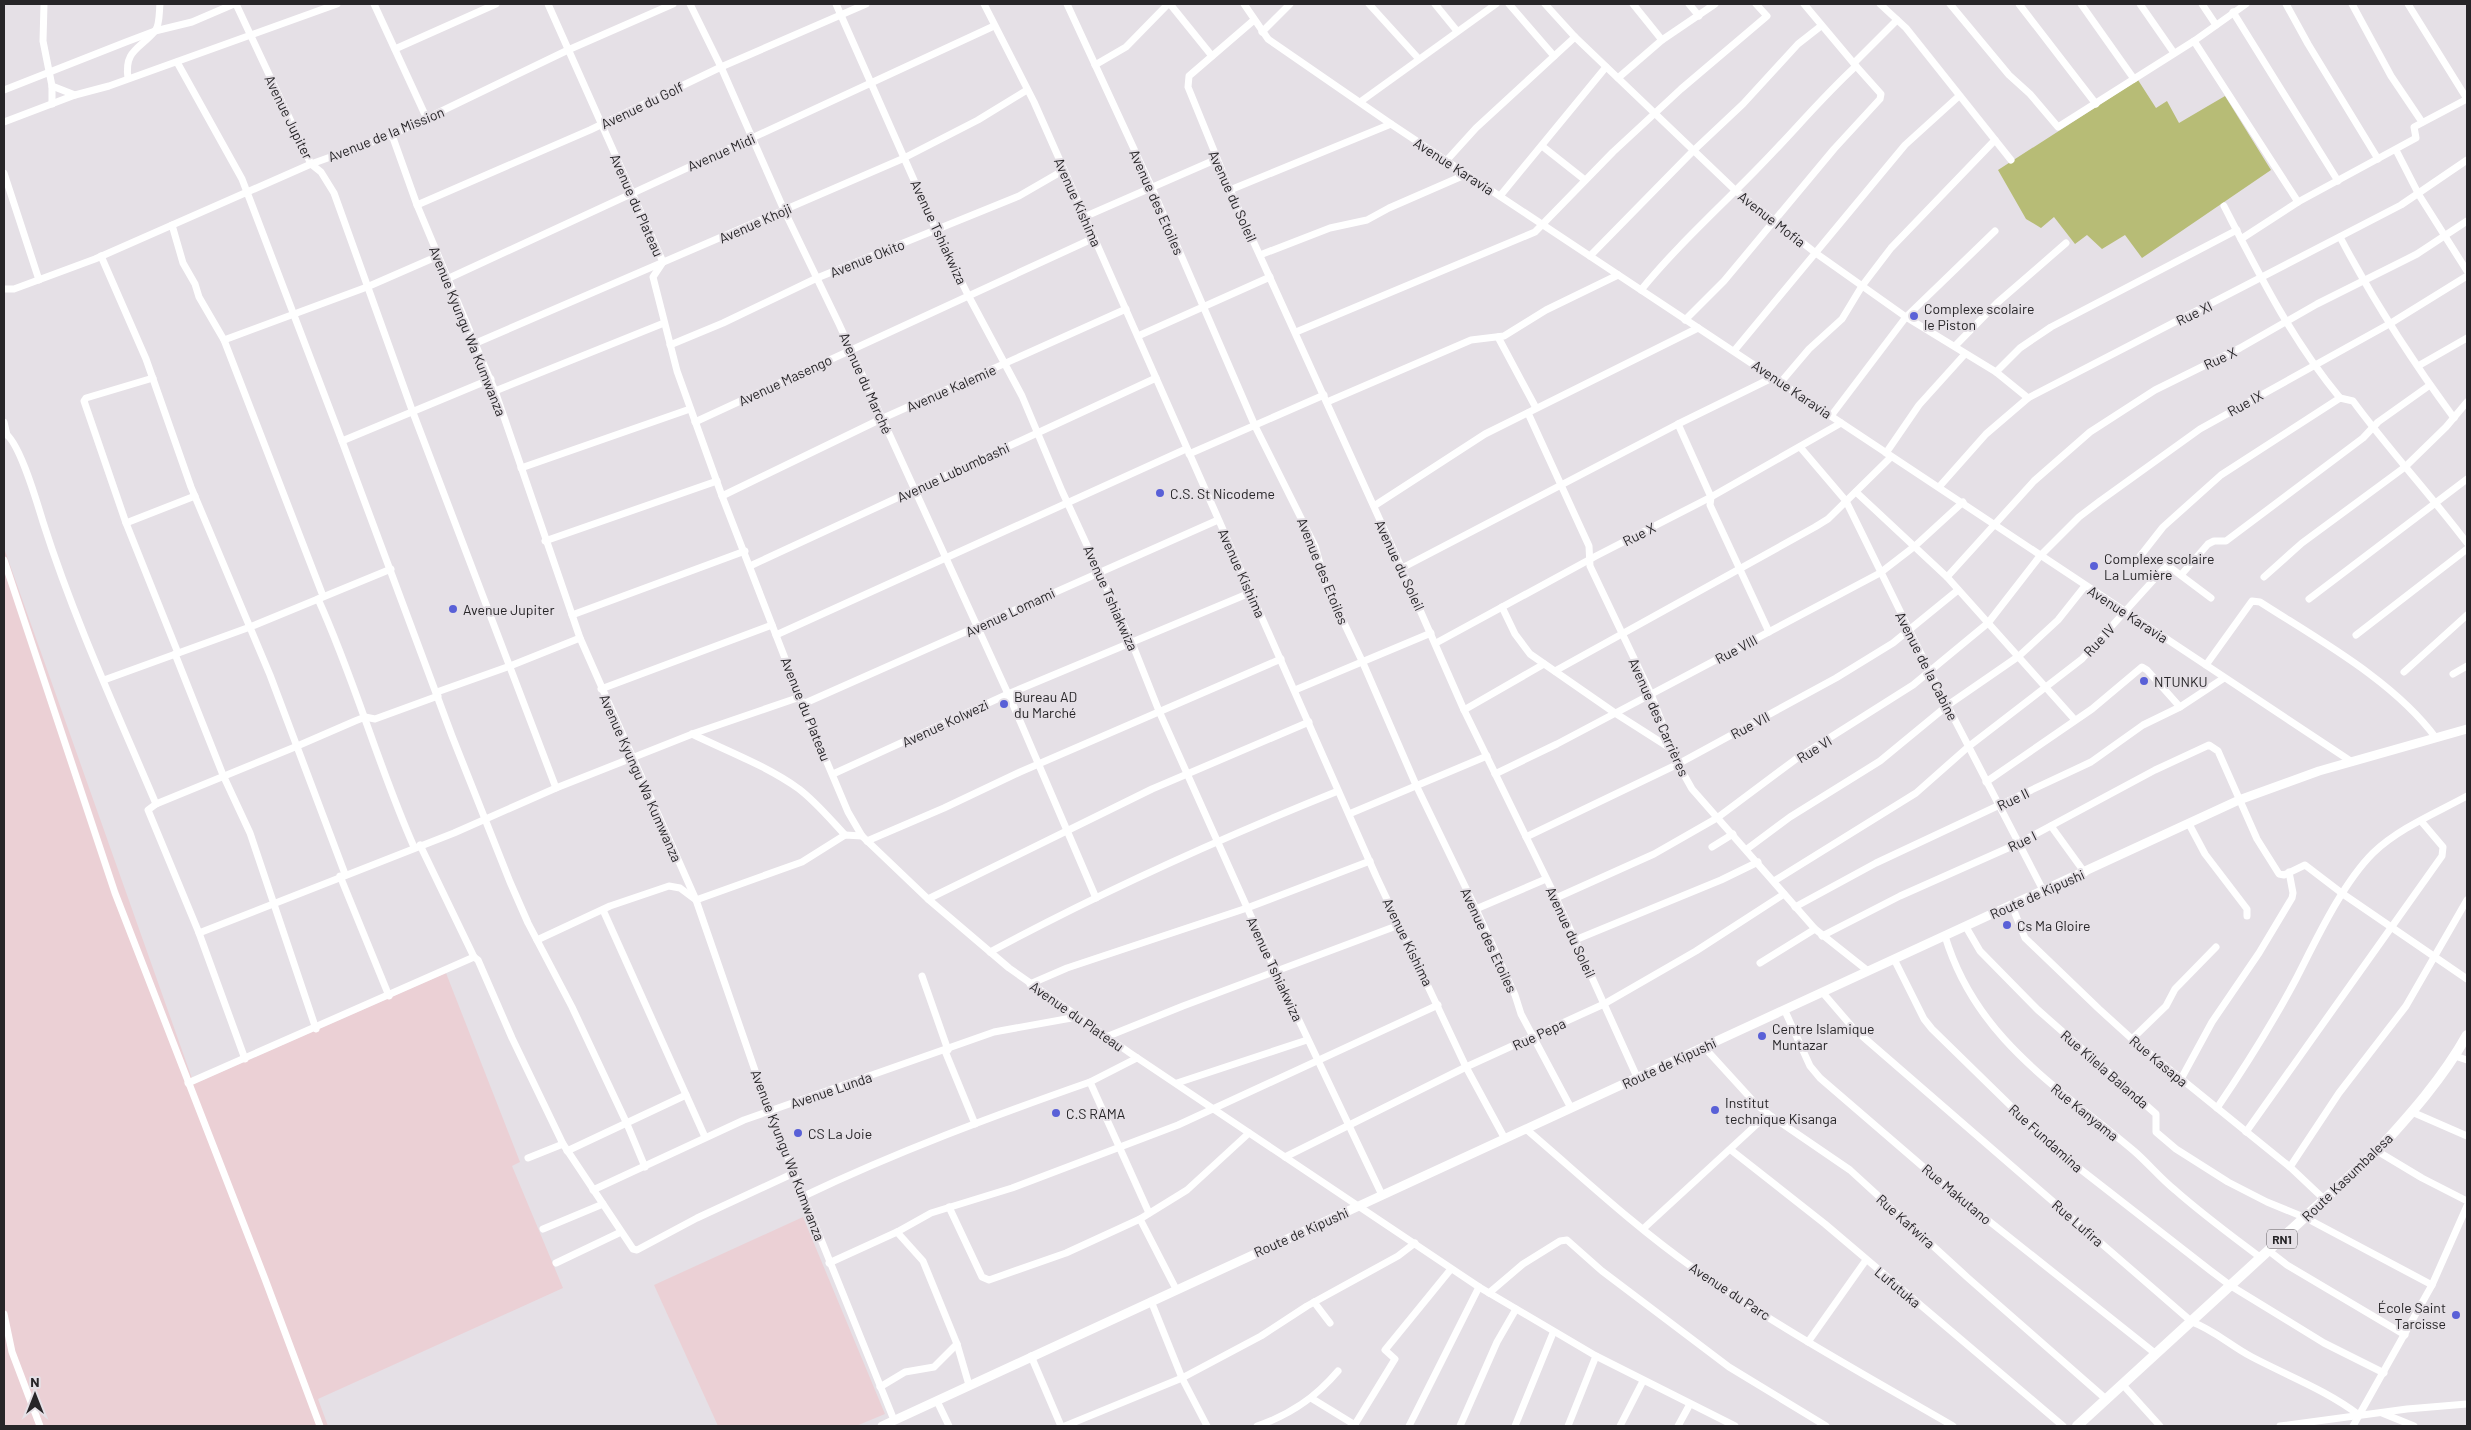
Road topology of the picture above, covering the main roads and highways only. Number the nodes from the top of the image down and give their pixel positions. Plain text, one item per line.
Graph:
1 (2467, 729) edge
2 (2467, 1035) edge
3 (882, 1426) edge
4 (2077, 1426) edge

1 - 3 main road, Route de Kipushi
2 - 4 highway, Route Kasumbalesa / RN1

